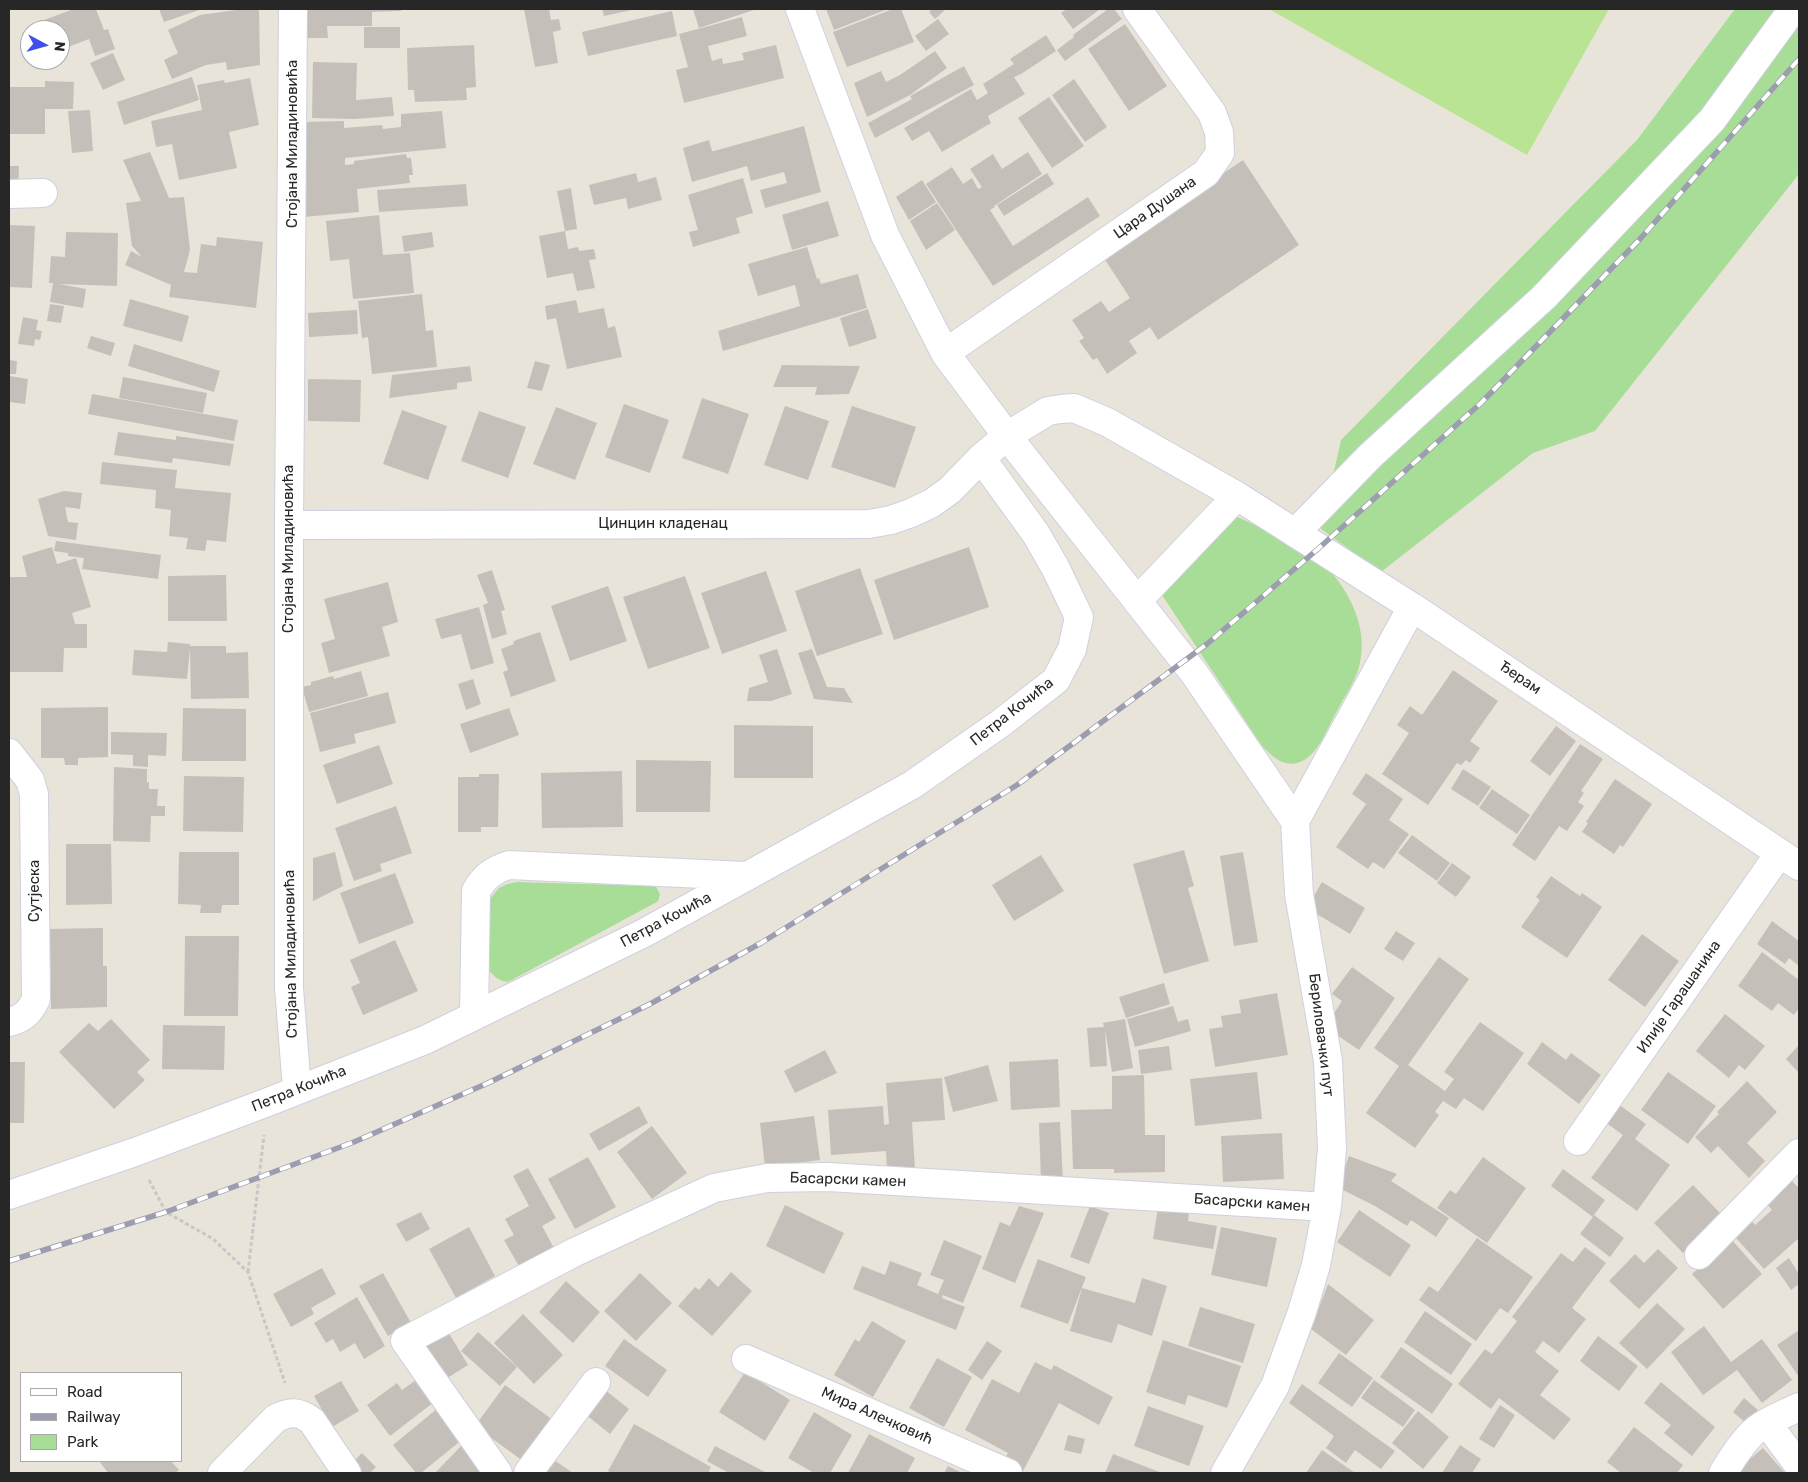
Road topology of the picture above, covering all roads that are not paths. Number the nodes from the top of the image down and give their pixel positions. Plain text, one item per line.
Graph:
1 (293, 9) edge
2 (800, 9) edge
3 (1137, 9) edge
4 (1793, 9) edge
5 (43, 193) dead end
6 (9, 194) edge
7 (945, 353) junction
8 (1007, 436) junction
9 (980, 458) junction
10 (1237, 496) junction
11 (289, 525) junction
12 (1295, 533) junction
13 (1137, 601) junction
14 (1412, 606) junction
15 (9, 753) edge
16 (1295, 821) junction
17 (1789, 860) edge
18 (747, 876) junction
19 (474, 1016) junction
20 (9, 1022) edge
21 (297, 1089) junction
22 (1578, 1140) dead end
23 (1799, 1153) edge
24 (9, 1195) edge
25 (1327, 1208) junction
26 (1699, 1255) dead end
27 (746, 1359) dead end
28 (596, 1382) dead end
29 (1799, 1407) edge
30 (1766, 1423) junction
31 (1799, 1466) edge
32 (222, 1473) edge
33 (347, 1473) edge
34 (498, 1473) edge
35 (528, 1473) edge
36 (1008, 1473) edge
37 (1225, 1473) edge
38 (1723, 1473) edge

1 - 11 street, Стојана Миладиновића
2 - 7 street
3 - 7 street, Цара Душана
4 - 12 street
5 - 6 street
7 - 8 street
8 - 9 street, Цинцин кладенац
8 - 10 street
8 - 13 street
9 - 11 street, Цинцин кладенац
9 - 18 street, Петра Кочића
10 - 12 street, Ђерам
10 - 13 street
11 - 21 street, Стојана Миладиновића
12 - 14 street, Ђерам
13 - 16 street
14 - 16 street
14 - 17 street, Ђерам
15 - 20 street, Сутјеска
16 - 25 street, Бериловачки пут
17 - 22 street, Илије Гарашанина
18 - 19 street, Петра Кочића
18 - 19 street
19 - 21 street, Петра Кочића
21 - 24 street, Петра Кочића
23 - 26 street
25 - 34 street, Басарски камен
25 - 37 street, Бериловачки пут
27 - 36 street, Мира Алечковић
28 - 35 street
29 - 30 street
30 - 31 street
30 - 38 street
32 - 33 street

